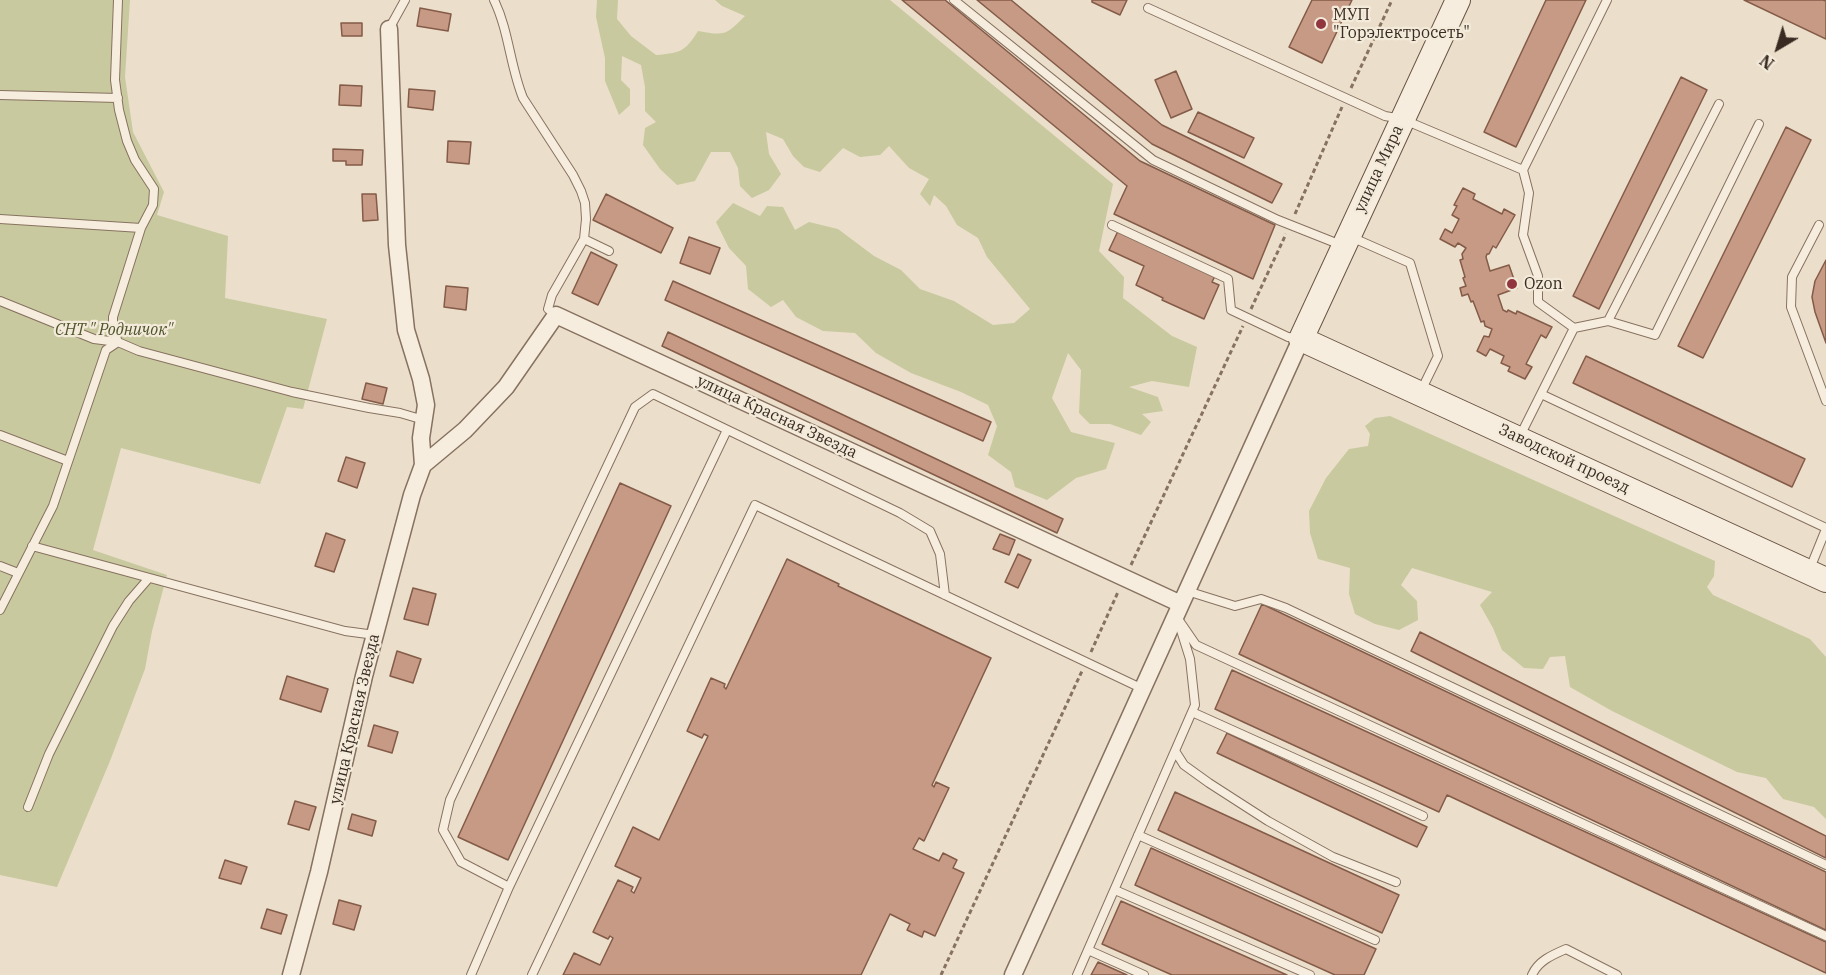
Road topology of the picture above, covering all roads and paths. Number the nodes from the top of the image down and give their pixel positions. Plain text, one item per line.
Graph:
1 (118, 0) edge
2 (405, 0) edge
3 (494, 0) edge
4 (954, 0) edge
5 (1392, 0) edge
6 (1458, 0) edge
7 (1607, 0) edge
8 (1148, 8) dead end
9 (389, 29) joint
10 (0, 95) edge
11 (118, 98) junction
12 (1346, 98) junction
13 (1719, 104) dead end
14 (1402, 119) junction
15 (1759, 124) dead end
16 (1523, 170) junction
17 (0, 219) edge
18 (1113, 225) dead end
19 (1290, 225) junction
20 (1819, 225) dead end
21 (141, 228) junction
22 (584, 239) junction
23 (1346, 241) junction
24 (609, 251) dead end
25 (0, 302) edge
26 (556, 315) junction
27 (1247, 317) junction
28 (1608, 321) junction
29 (1574, 328) junction
30 (1301, 339) junction
31 (118, 342) junction
32 (1420, 393) junction
33 (1541, 394) junction
34 (1826, 400) edge
35 (424, 420) junction
36 (727, 430) junction
37 (0, 435) edge
38 (1518, 438) junction
39 (68, 461) junction
40 (423, 465) junction
41 (1826, 529) edge
42 (32, 546) junction
43 (0, 566) edge
44 (18, 573) junction
45 (1817, 576) edge
46 (149, 578) junction
47 (1125, 578) junction
48 (945, 595) junction
49 (1182, 604) junction
50 (0, 610) edge
51 (375, 635) junction
52 (1090, 653) dead end
53 (1085, 664) dead end
54 (1143, 689) junction
55 (1192, 712) junction
56 (1175, 751) junction
57 (28, 807) dead end
58 (1423, 816) dead end
59 (1138, 836) junction
60 (1826, 866) edge
61 (1395, 882) dead end
62 (510, 887) junction
63 (1114, 890) junction
64 (1826, 936) edge
65 (1375, 940) dead end
66 (1088, 951) junction
67 (291, 975) edge
68 (471, 975) edge
69 (532, 975) edge
70 (941, 975) edge
71 (1013, 975) edge
72 (1077, 975) edge
73 (1144, 975) edge
74 (1310, 975) edge
75 (1532, 975) edge
76 (1617, 975) edge

1 - 11 lane
2 - 9 lane
3 - 22 lane
4 - 19 lane
5 - 12 path
6 - 14 main road, улица Мира
7 - 16 lane
8 - 12 lane
9 - 35 street, улица Красная Звезда
10 - 11 lane
11 - 21 lane
12 - 14 lane
12 - 19 path
13 - 28 lane
14 - 16 lane
14 - 23 main road, улица Мира
15 - 28 lane
16 - 29 lane
17 - 21 lane
18 - 27 lane
19 - 23 lane
19 - 27 path
20 - 34 lane
21 - 31 lane
22 - 24 lane
22 - 26 lane
23 - 30 main road, улица Мира
23 - 32 lane
25 - 31 lane
26 - 40 street
26 - 47 street, улица Красная Звезда
27 - 30 lane
27 - 47 path
28 - 29 lane
29 - 33 lane
30 - 32 main road, Заводской проезд
30 - 49 street
31 - 35 lane
31 - 39 lane
32 - 38 main road, Заводской проезд
33 - 38 lane
33 - 41 lane
35 - 40 street, улица Красная Звезда
36 - 48 lane
36 - 62 lane
36 - 62 lane
37 - 39 lane
38 - 45 main road, Заводской проезд
39 - 42 lane
40 - 51 street, улица Красная Звезда
41 - 45 lane
42 - 44 lane
42 - 46 lane
43 - 44 lane
44 - 50 lane
46 - 51 lane
46 - 57 lane
47 - 49 street, улица Красная Звезда
47 - 52 path
48 - 54 lane
48 - 69 lane
49 - 54 street
49 - 55 lane
49 - 60 lane
49 - 64 lane
51 - 67 street, улица Красная Звезда
53 - 70 path
54 - 71 street
55 - 56 lane
55 - 58 lane
56 - 59 lane
56 - 61 lane
59 - 63 lane
59 - 65 lane
62 - 68 lane
63 - 66 lane
63 - 74 lane
66 - 72 lane
66 - 73 lane
75 - 76 lane

